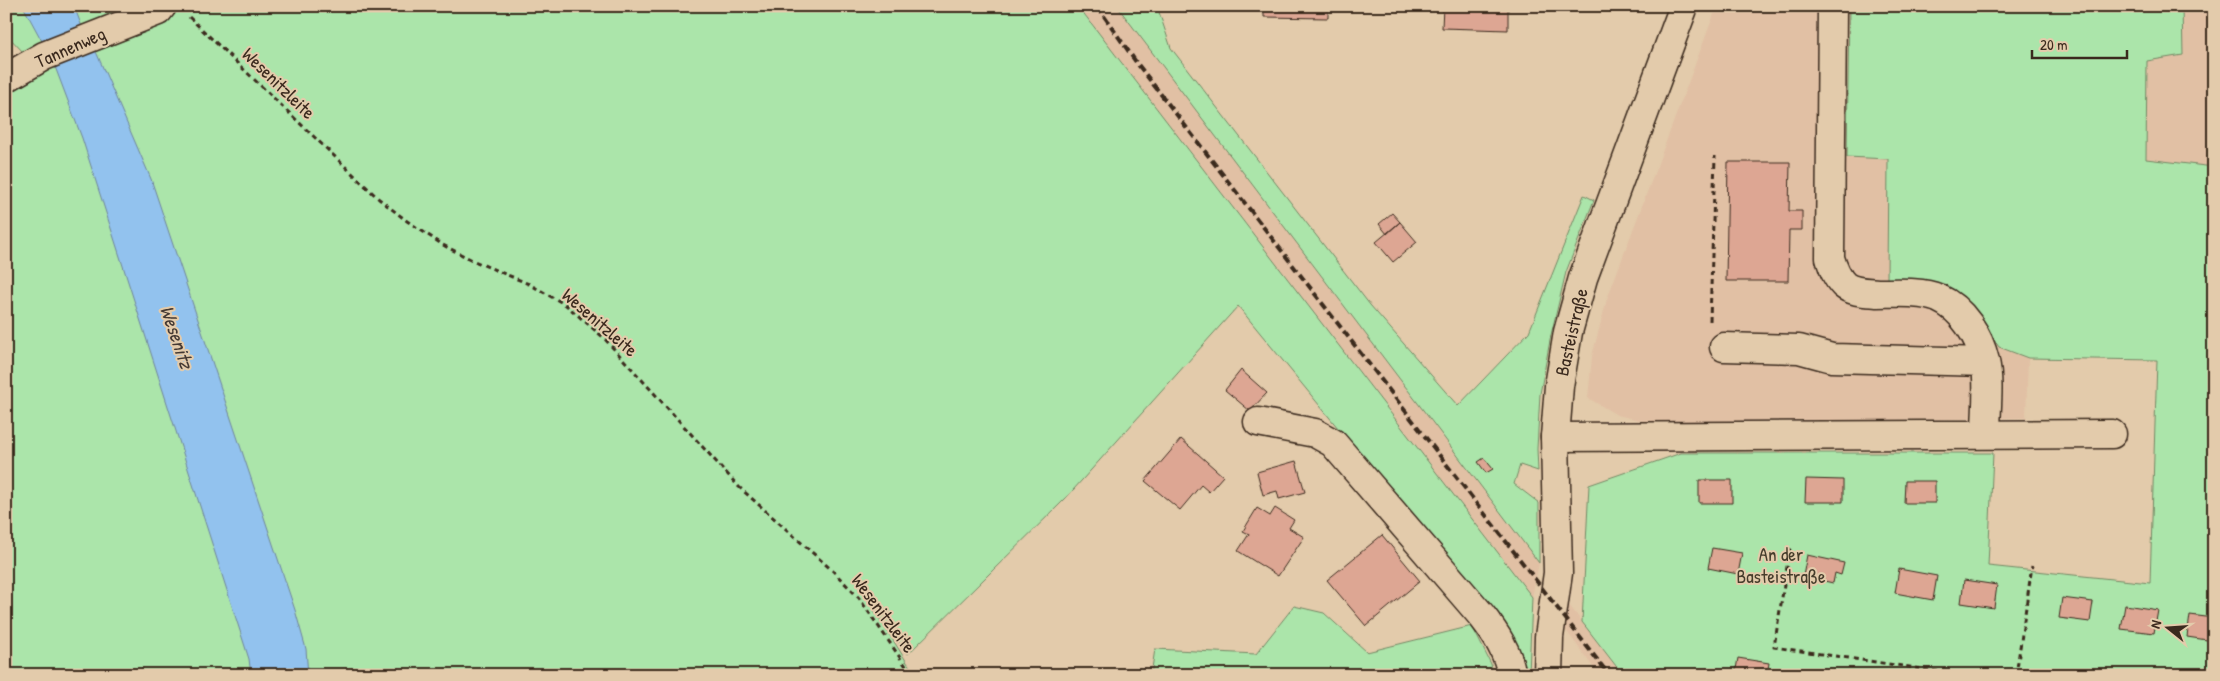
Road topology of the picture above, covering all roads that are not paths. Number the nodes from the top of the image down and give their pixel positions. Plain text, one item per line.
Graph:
1 (1684, 6) edge
2 (1832, 6) edge
3 (173, 10) edge
4 (6, 78) edge
5 (1724, 347) road end
6 (1985, 362) junction
7 (1258, 422) dead end
8 (1986, 434) junction
9 (2112, 434) dead end
10 (1555, 437) junction
11 (1512, 675) edge
12 (1548, 675) edge

1 - 10 main road, Basteistraße
2 - 6 main road
3 - 4 main road, Tannenweg
5 - 6 main road
6 - 8 main road
7 - 11 main road
8 - 9 main road
8 - 10 main road
10 - 12 main road, Basteistraße

